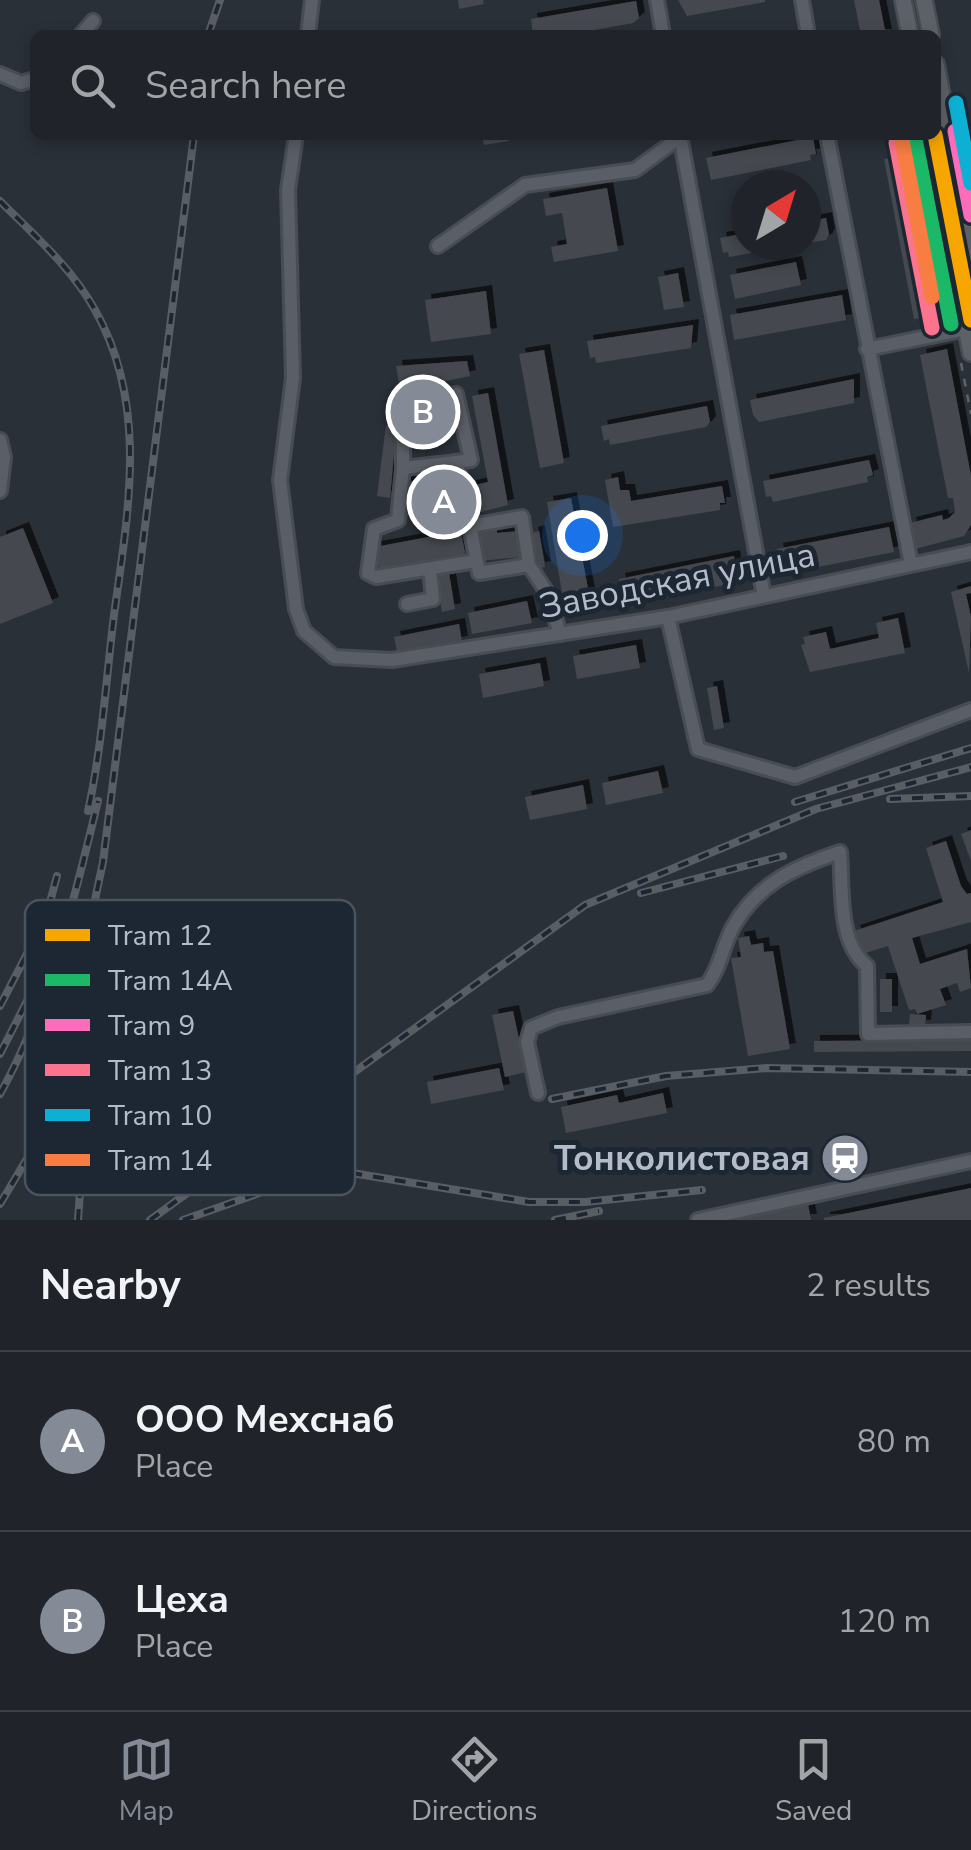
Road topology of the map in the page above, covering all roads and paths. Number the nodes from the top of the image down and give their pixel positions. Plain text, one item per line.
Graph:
1 (312, 0) edge
2 (657, 0) edge
3 (802, 0) edge
4 (904, 0) edge
5 (924, 0) edge
6 (94, 21) dead end
7 (86, 30) edge
8 (309, 30) edge
9 (662, 30) edge
10 (807, 30) edge
11 (909, 30) edge
12 (929, 30) edge
13 (0, 74) edge
14 (30, 80) edge
15 (941, 91) edge
16 (295, 140) edge
17 (675, 140) edge
18 (681, 140) edge
19 (828, 140) edge
20 (930, 140) edge
21 (438, 246) dead end
22 (971, 252) edge
23 (963, 263) edge
24 (966, 328) junction
25 (867, 349) junction
26 (971, 353) edge
27 (456, 394) dead end
28 (403, 437) dead end
29 (0, 440) edge
30 (457, 462) junction
31 (403, 468) junction
32 (0, 491) edge
33 (470, 526) junction
34 (971, 552) edge
35 (476, 561) junction
36 (911, 564) junction
37 (529, 565) junction
38 (430, 568) junction
39 (764, 596) junction
40 (407, 604) dead end
41 (668, 617) junction
42 (560, 634) junction
43 (971, 710) edge
44 (971, 1032) edge
45 (538, 1093) dead end
46 (971, 1161) edge
47 (698, 1220) edge

1 - 8 street
2 - 9 street
3 - 10 street
4 - 11 main road
5 - 12 main road
6 - 7 street
13 - 14 street
15 - 22 main road
16 - 42 street, Заводская улица
17 - 21 street
18 - 39 street
19 - 25 street
20 - 23 main road
23 - 24 main road
24 - 25 street
24 - 26 main road
25 - 36 street
27 - 30 street
28 - 31 street
29 - 32 street
30 - 31 street
30 - 33 street
31 - 38 street
33 - 35 street
33 - 37 street
34 - 36 street, Заводская улица
35 - 37 street
35 - 38 street
36 - 39 street, Заводская улица
37 - 42 street
38 - 40 street
39 - 41 street, Заводская улица
41 - 42 street, Заводская улица
41 - 43 street
44 - 45 street
46 - 47 street

